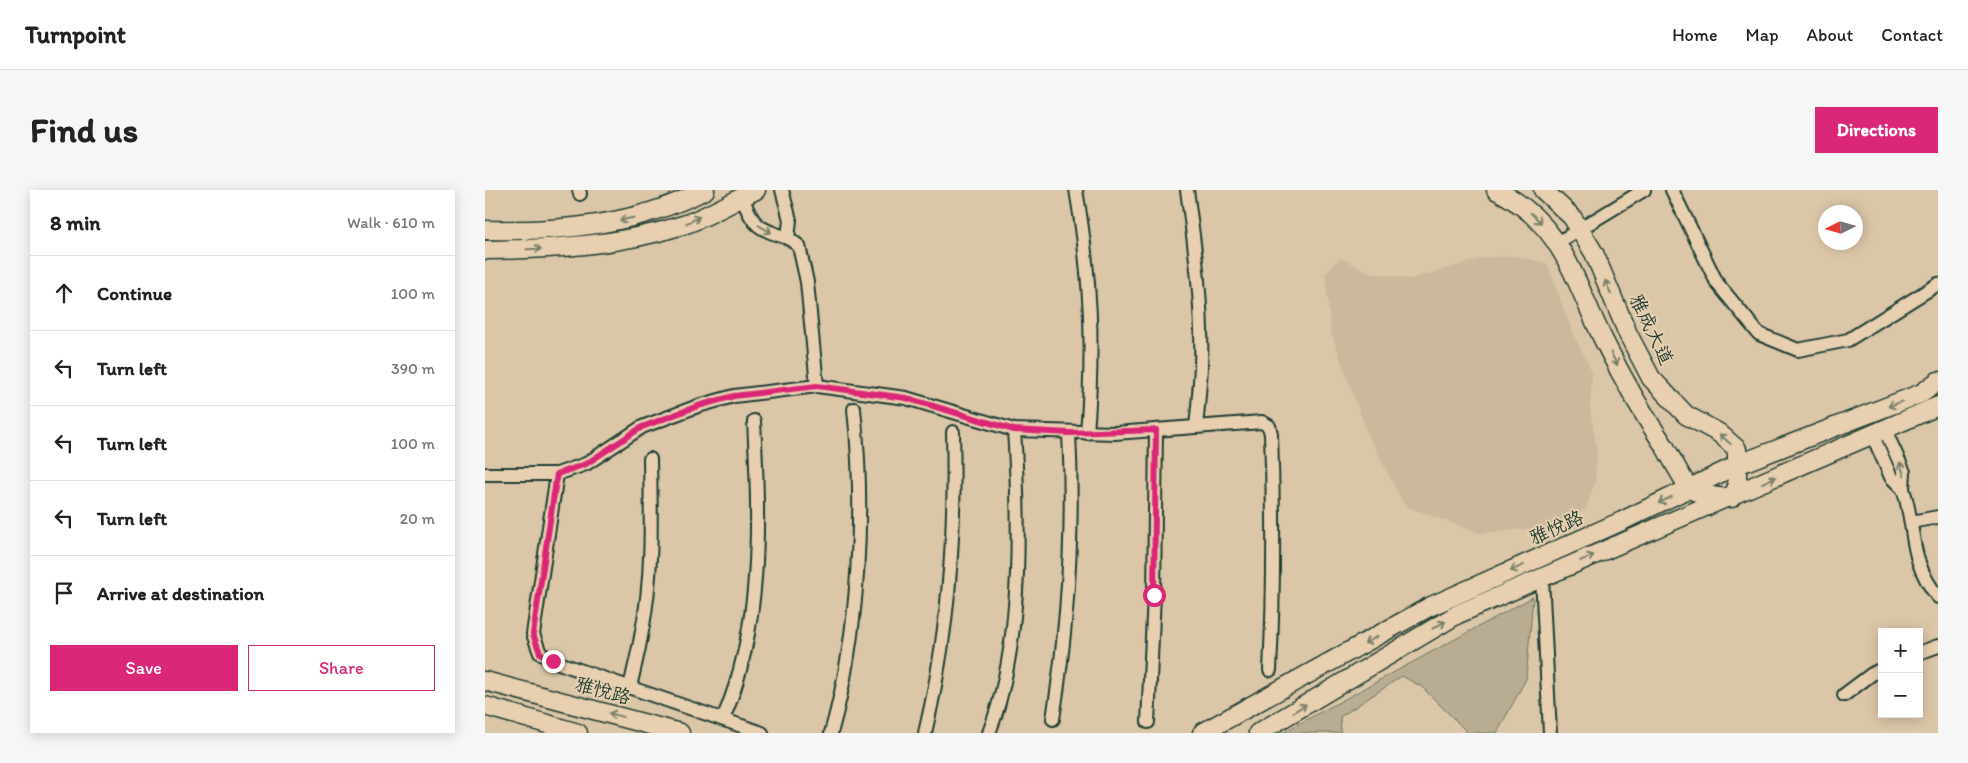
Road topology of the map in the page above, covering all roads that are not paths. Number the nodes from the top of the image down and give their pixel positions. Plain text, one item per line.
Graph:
1 (705, 190) edge
2 (782, 190) edge
3 (1076, 190) edge
4 (1187, 190) edge
5 (1496, 190) edge
6 (1543, 190) edge
7 (1644, 190) edge
8 (1672, 190) edge
9 (747, 192) edge
10 (1579, 229) junction
11 (485, 230) edge
12 (788, 238) junction
13 (1557, 242) junction
14 (485, 250) edge
15 (1938, 284) edge
16 (1938, 381) edge
17 (817, 386) junction
18 (1938, 406) edge
19 (854, 409) dead end
20 (754, 421) dead end
21 (1196, 427) junction
22 (1014, 430) junction
23 (1156, 430) junction
24 (953, 432) dead end
25 (1879, 432) junction
26 (1069, 433) junction
27 (1087, 433) junction
28 (650, 460) dead end
29 (1737, 466) junction
30 (485, 474) edge
31 (557, 474) junction
32 (1689, 488) junction
33 (1731, 498) junction
34 (1938, 517) edge
35 (1911, 522) junction
36 (1542, 577) junction
37 (1938, 597) edge
38 (1938, 646) edge
39 (1923, 652) edge
40 (1270, 670) dead end
41 (1878, 671) edge
42 (485, 681) edge
43 (630, 687) junction
44 (1844, 695) dead end
45 (485, 706) edge
46 (1053, 719) dead end
47 (723, 720) junction
48 (1148, 722) dead end
49 (579, 733) edge
50 (680, 733) edge
51 (762, 733) edge
52 (831, 733) edge
53 (925, 733) edge
54 (989, 733) edge
55 (1202, 733) edge
56 (1258, 733) edge
57 (1550, 733) edge

1 -> 11 street
2 - 12 street
3 - 27 street
4 - 21 street
5 -> 13 street
6 - 10 street, 雅成大道
7 - 10 street
8 - 15 street
9 -> 12 street
14 -> 9 street
10 - 13 street
29 -> 10 street, 雅成大道
12 - 17 street
13 -> 32 street
16 -> 29 street, 雅悦路
17 - 22 street
17 - 31 street
18 - 25 street
19 - 52 street
20 - 47 street
21 - 23 street
21 - 40 street
22 - 26 street
22 - 54 street
23 - 27 street
23 - 48 street
24 - 53 street
33 -> 25 street
25 - 35 street
26 - 27 street
26 - 46 street
28 - 43 street
29 - 32 street, 雅悦路
29 - 33 street, 雅成大道
30 - 31 street
31 - 43 street
32 - 33 street
32 -> 55 street, 雅悦路
36 -> 33 street
34 - 35 street
35 - 37 street
56 -> 36 street
36 - 57 street
38 - 39 street
41 - 44 street
50 -> 42 street, 雅悦路
43 - 47 street
45 - 49 street
47 - 51 street

